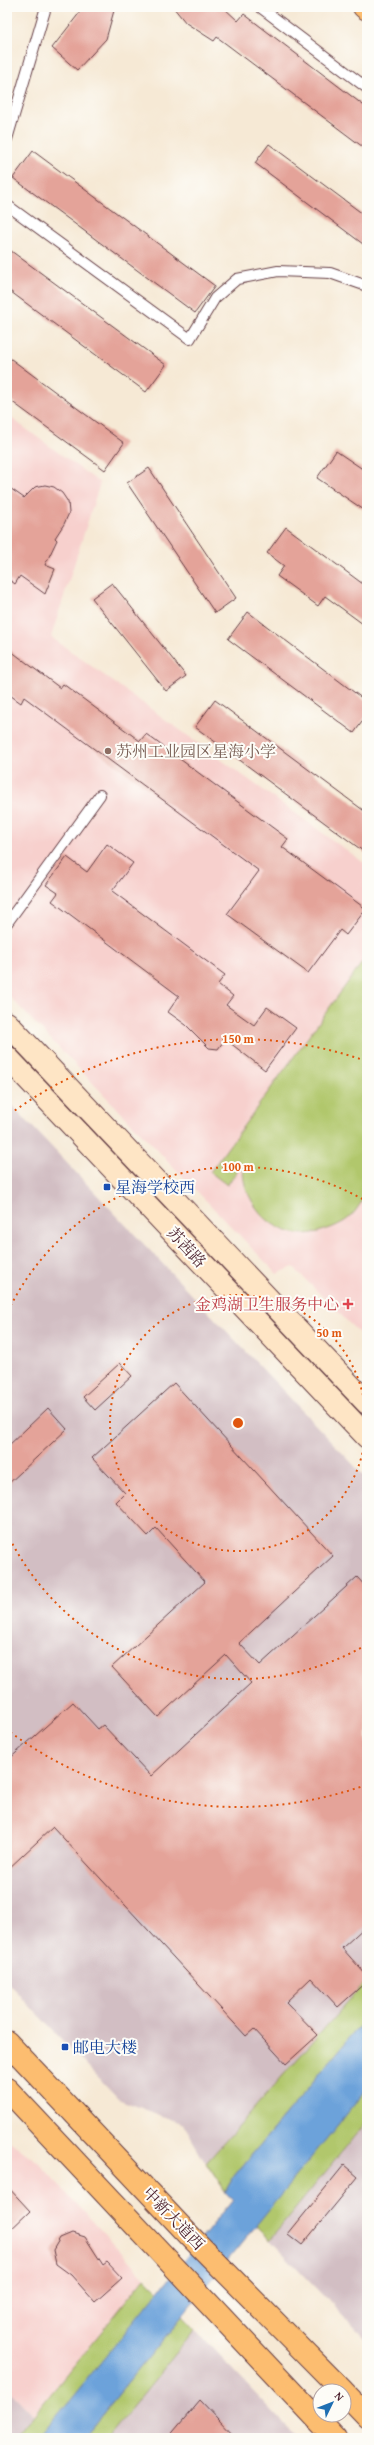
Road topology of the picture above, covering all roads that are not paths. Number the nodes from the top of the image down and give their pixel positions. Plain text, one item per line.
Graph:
1 (46, 7) edge
2 (260, 7) edge
3 (364, 7) edge
4 (367, 10) edge
5 (367, 88) edge
6 (7, 139) edge
7 (7, 204) edge
8 (367, 286) edge
9 (100, 795) dead end
10 (7, 923) edge
11 (7, 1024) edge
12 (7, 1057) edge
13 (367, 1403) edge
14 (367, 1437) edge
15 (7, 2042) edge
16 (7, 2089) edge
17 (335, 2383) edge
18 (352, 2400) edge
19 (367, 2416) edge
20 (335, 2438) edge

1 - 6 lane
2 - 5 lane
3 - 4 main road
7 - 8 lane
9 - 10 lane
11 - 13 main road, 苏茜路
12 - 14 main road, 苏茜路
15 - 17 main road, 中新大道西
16 - 20 main road, 中新大道西
18 - 19 main road, 中新大道西

